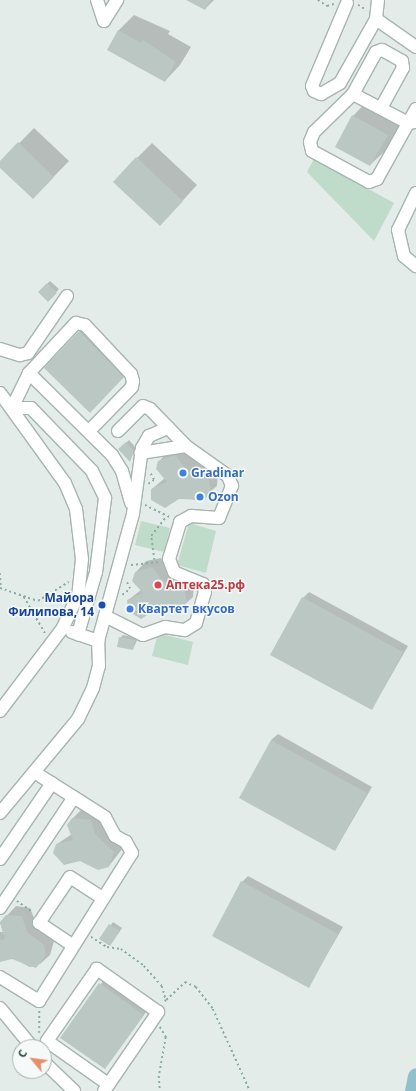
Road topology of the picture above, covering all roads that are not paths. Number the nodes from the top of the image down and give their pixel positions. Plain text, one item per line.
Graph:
1 (97, 0) edge
2 (117, 0) edge
3 (378, 0) edge
4 (347, 3) road end
5 (376, 17) junction
6 (416, 47) edge
7 (353, 94) junction
8 (381, 108) junction
9 (416, 109) edge
10 (412, 123) edge
11 (416, 193) edge
12 (416, 266) edge
13 (67, 296) dead end
14 (0, 340) edge
15 (0, 350) edge
16 (15, 354) junction
17 (29, 374) junction
18 (5, 401) edge
19 (168, 428) junction
20 (89, 431) junction
21 (118, 431) dead end
22 (186, 446) junction
23 (141, 454) junction
24 (133, 514) junction
25 (105, 616) junction
26 (62, 629) junction
27 (78, 634) junction
28 (98, 641) junction
29 (0, 711) edge
30 (34, 772) junction
31 (52, 783) junction
32 (74, 797) junction
33 (0, 813) edge
34 (0, 859) edge
35 (101, 898) junction
36 (0, 908) edge
37 (72, 946) junction
38 (0, 977) edge
39 (0, 1008) edge
40 (30, 1039) edge
41 (52, 1070) edge
42 (106, 1087) edge
43 (74, 1091) edge

1 - 2 street
3 - 5 street
4 - 5 street
5 - 6 street
7 - 8 street
7 - 8 street
7 - 10 street
8 - 10 street
9 - 10 street
11 - 12 street
13 - 16 street
14 - 16 street
15 - 16 street
17 - 18 street
17 - 20 street
17 - 20 street
18 - 26 street
18 - 27 street
19 - 21 street
19 - 22 street
19 - 23 street
20 - 24 street
22 - 23 street
22 - 25 street
23 - 24 street
24 - 25 street
25 - 28 street
26 - 27 street
26 - 29 street
27 - 28 street
28 - 30 street
30 - 31 street
30 - 33 street
31 - 32 street
31 - 34 street
32 - 35 street
32 - 36 street
35 - 37 street
35 - 37 street
37 - 38 street
39 - 40 street
41 - 43 street
42 - 42 street

